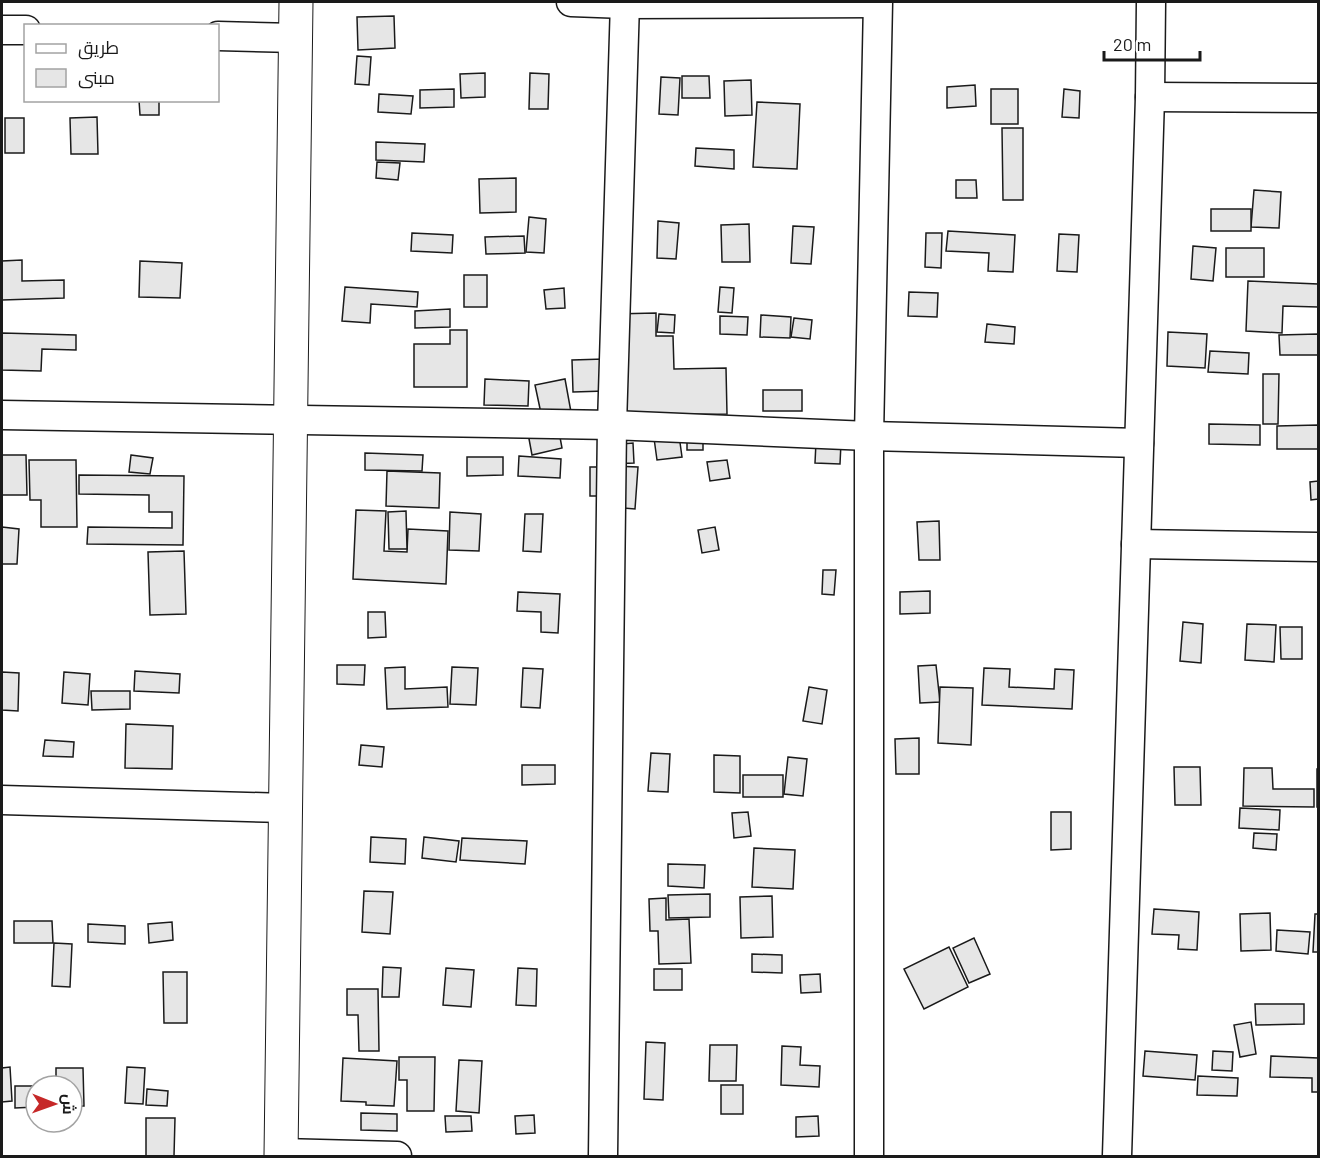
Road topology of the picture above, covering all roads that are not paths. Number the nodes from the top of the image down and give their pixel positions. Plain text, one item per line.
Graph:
1 (296, 2) edge
2 (571, 2) edge
3 (878, 2) edge
4 (1151, 2) edge
5 (625, 3) edge
6 (2, 30) edge
7 (24, 30) edge
8 (219, 36) edge
9 (295, 38) junction
10 (1150, 97) junction
11 (1318, 98) edge
12 (2, 415) edge
13 (290, 419) junction
14 (612, 425) junction
15 (869, 436) junction
16 (1139, 443) junction
17 (1136, 544) junction
18 (1318, 547) edge
19 (2, 800) edge
20 (285, 808) junction
21 (281, 1155) edge
22 (397, 1156) edge
23 (603, 1156) edge
24 (869, 1156) edge
25 (1117, 1156) edge

1 - 9 street
2 - 5 street
3 - 5 street
3 - 15 street
4 - 10 street
5 - 14 street
6 - 7 street
8 - 9 street
9 - 13 street
10 - 11 street
10 - 16 street
12 - 13 street
13 - 14 street
13 - 20 street
14 - 15 street
14 - 23 street
15 - 16 street
15 - 24 street
16 - 17 street
17 - 18 street
17 - 25 street
19 - 20 street
20 - 21 street
21 - 22 street

